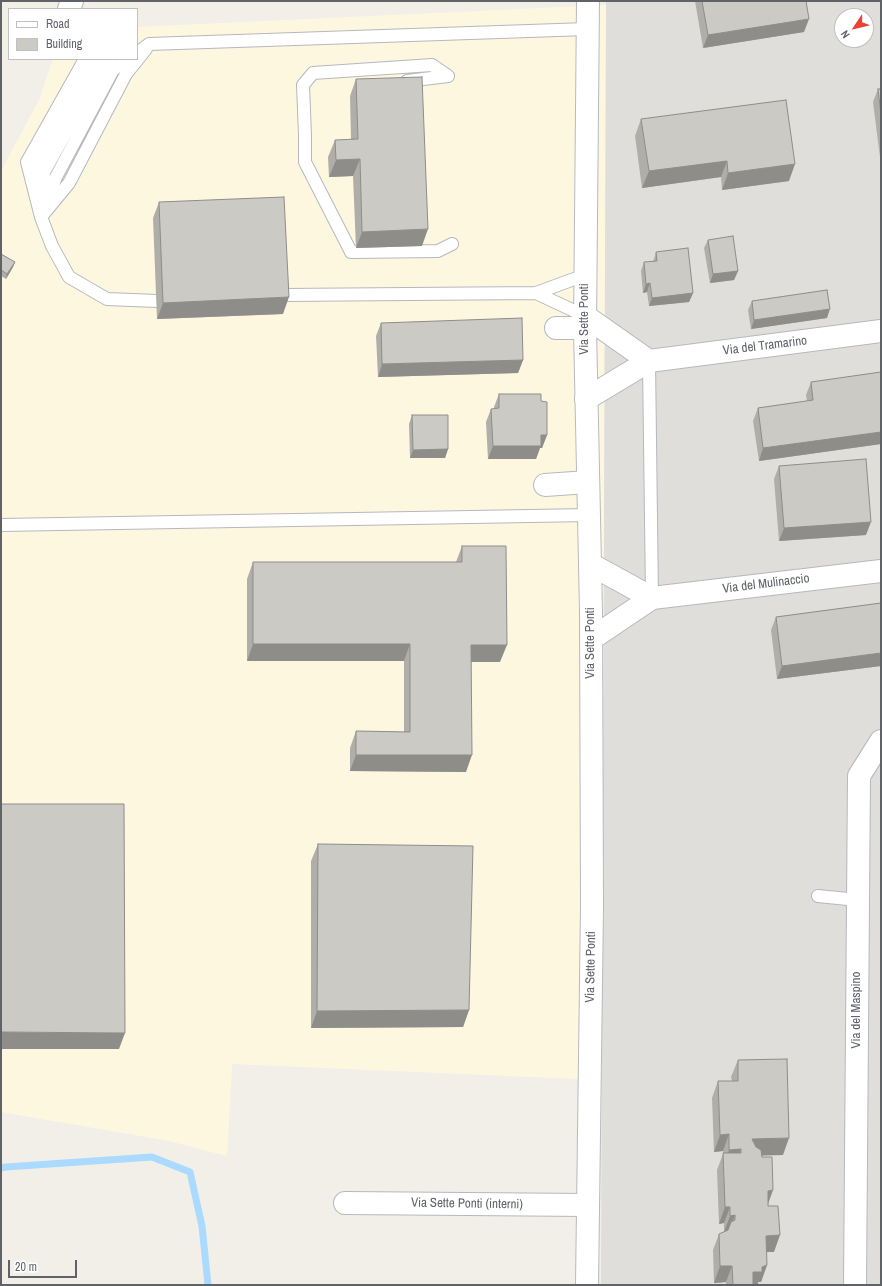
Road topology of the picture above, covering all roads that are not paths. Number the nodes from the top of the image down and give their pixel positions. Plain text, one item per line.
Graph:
1 (588, 1) edge
2 (587, 29) junction
3 (149, 44) junction
4 (138, 48) edge
5 (138, 52) edge
6 (138, 58) edge
7 (84, 60) edge
8 (95, 60) edge
9 (106, 60) edge
10 (127, 60) edge
11 (137, 60) edge
12 (397, 82) edge
13 (41, 217) junction
14 (452, 244) dead end
15 (585, 275) junction
16 (536, 293) junction
17 (282, 295) edge
18 (157, 301) dead end
19 (585, 322) junction
20 (556, 328) dead end
21 (881, 331) edge
22 (649, 361) junction
23 (586, 399) junction
24 (588, 482) junction
25 (545, 485) dead end
26 (589, 515) junction
27 (1, 525) edge
28 (590, 564) junction
29 (881, 571) edge
30 (652, 598) junction
31 (591, 639) junction
32 (881, 741) edge
33 (818, 896) dead end
34 (858, 900) junction
35 (345, 1203) dead end
36 (588, 1205) junction
37 (587, 1285) edge
38 (855, 1285) edge

1 - 2 street, Via Sette Ponti
2 - 3 lane
2 - 15 street, Via Sette Ponti
3 - 4 lane
3 - 5 lane
3 - 6 lane
7 - 13 lane
8 - 13 lane
9 - 13 lane
10 - 13 lane
11 - 13 lane
12 - 14 lane
13 - 18 lane
15 - 16 lane
15 - 19 street, Via Sette Ponti
16 - 17 lane
16 - 19 lane
19 - 20 street
19 - 22 street
19 - 23 street, Via Sette Ponti
21 - 22 street, Via del Tramarino
22 - 23 street, Via del Tramarino
22 - 30 lane
23 - 24 street, Via Sette Ponti
24 - 25 street
24 - 26 street, Via Sette Ponti
26 - 27 lane
26 - 28 street, Via Sette Ponti
28 - 30 street
28 - 31 street, Via Sette Ponti
29 - 30 street, Via del Mulinaccio
30 - 31 street, Via del Mulinaccio
31 - 36 street, Via Sette Ponti
32 - 34 street, Via del Maspino
33 - 34 lane
34 - 38 street, Via del Maspino
35 - 36 street, Via Sette Ponti (interni)
36 - 37 street, Via Sette Ponti

